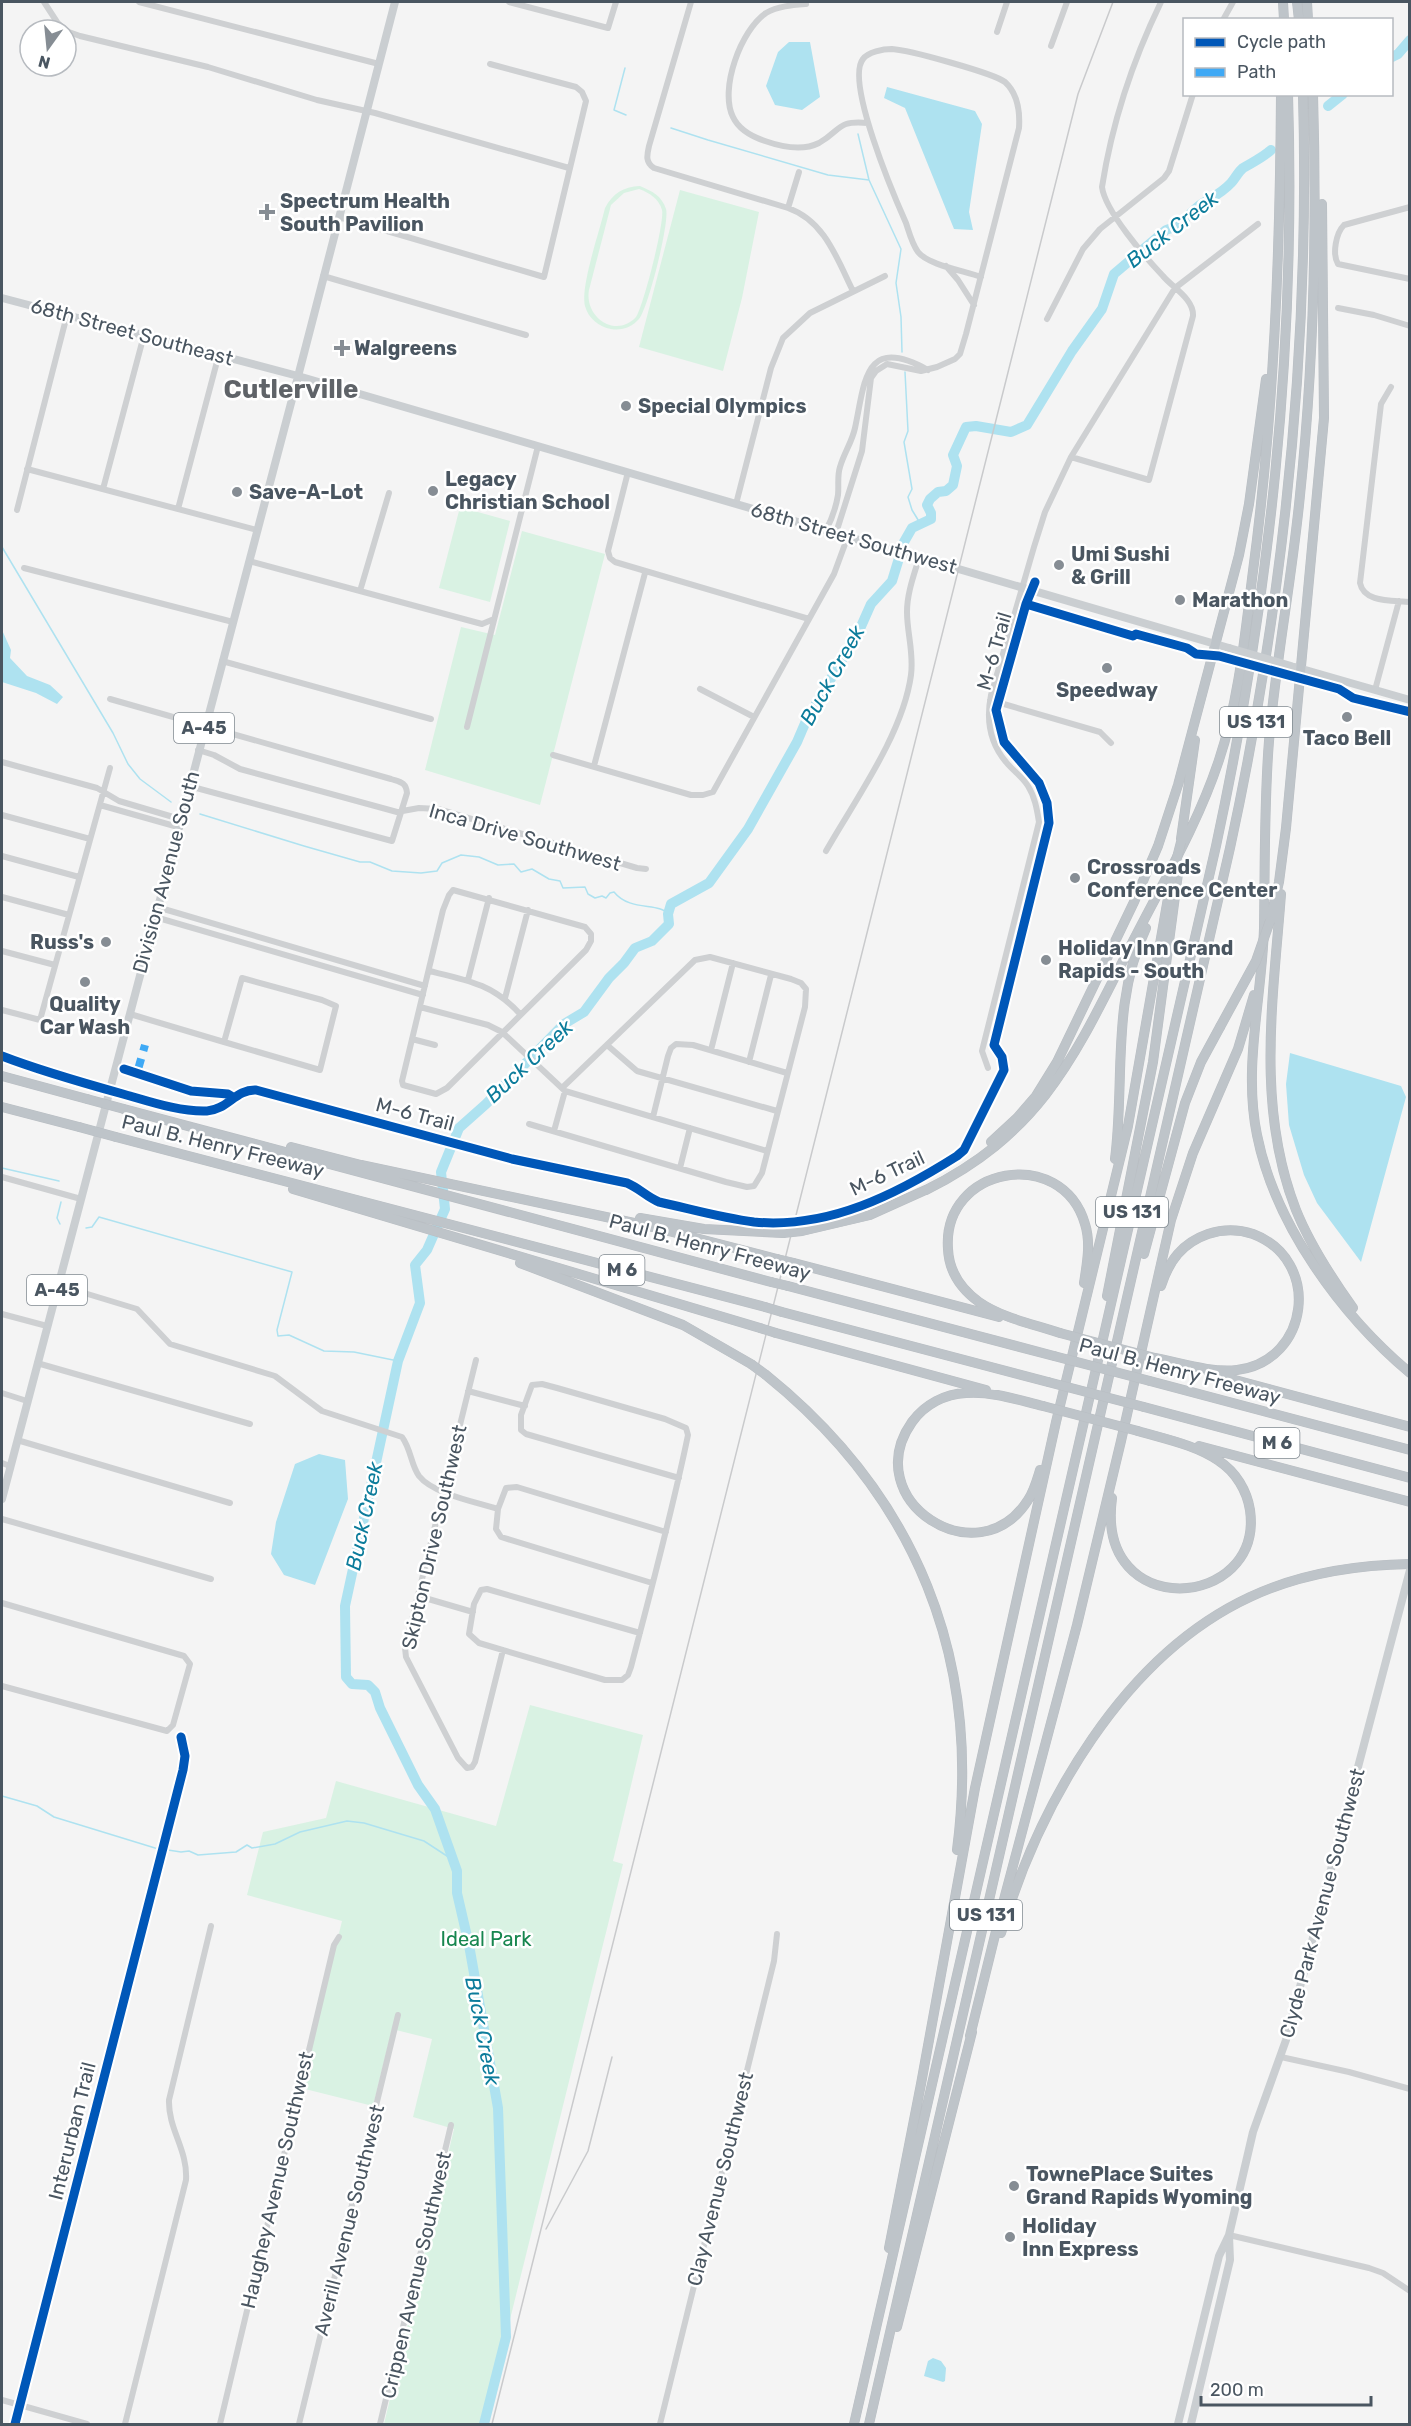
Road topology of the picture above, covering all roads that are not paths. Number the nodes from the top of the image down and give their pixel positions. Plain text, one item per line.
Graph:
1 (44, 2) edge
2 (139, 2) edge
3 (394, 2) edge
4 (509, 2) edge
5 (616, 2) edge
6 (690, 2) edge
7 (1007, 2) edge
8 (1066, 2) edge
9 (1161, 2) edge
10 (1233, 2) edge
11 (1283, 2) edge
12 (1298, 2) edge
13 (1306, 2) edge
14 (806, 4) dead end
15 (1284, 17) edge
16 (54, 18) edge
17 (1224, 18) edge
18 (1299, 18) edge
19 (1308, 18) edge
20 (998, 32) dead end
21 (78, 35) edge
22 (1052, 46) dead end
23 (379, 64) junction
24 (490, 64) dead end
25 (1192, 96) edge
26 (1281, 96) edge
27 (1288, 96) edge
28 (1303, 96) edge
29 (1313, 96) edge
30 (1313, 96) edge
31 (367, 112) junction
32 (868, 123) junction
33 (569, 168) junction
34 (799, 172) dead end
35 (1410, 207) edge
36 (788, 208) junction
37 (339, 217) junction
38 (1116, 217) junction
39 (1258, 224) dead end
40 (945, 265) junction
41 (323, 276) junction
42 (885, 276) dead end
43 (981, 277) junction
44 (1410, 279) edge
45 (1175, 288) junction
46 (853, 291) junction
47 (1275, 295) junction
48 (2, 298) edge
49 (974, 305) junction
50 (1338, 308) dead end
51 (67, 315) junction
52 (1047, 319) dead end
53 (1410, 326) edge
54 (144, 335) junction
55 (526, 336) dead end
56 (219, 354) junction
57 (874, 369) junction
58 (298, 376) junction
59 (1391, 387) dead end
60 (538, 446) junction
61 (849, 446) junction
62 (862, 451) junction
63 (1071, 457) junction
64 (27, 469) junction
65 (628, 472) junction
66 (103, 489) junction
67 (389, 494) dead end
68 (736, 504) junction
69 (178, 509) junction
70 (17, 510) dead end
71 (257, 530) junction
72 (826, 530) junction
73 (836, 533) junction
74 (848, 536) junction
75 (915, 557) junction
76 (249, 561) junction
77 (24, 568) dead end
78 (645, 573) junction
79 (1022, 588) junction
80 (360, 591) junction
81 (1399, 601) junction
82 (1410, 602) edge
83 (494, 619) junction
84 (809, 619) junction
85 (233, 622) junction
86 (1215, 644) junction
87 (222, 661) junction
88 (1301, 669) junction
89 (700, 689) dead end
90 (1375, 690) junction
91 (1203, 693) junction
92 (110, 699) dead end
93 (990, 700) junction
94 (1410, 700) edge
95 (754, 717) junction
96 (431, 719) dead end
97 (205, 726) junction
98 (467, 727) dead end
99 (1111, 743) dead end
100 (198, 750) junction
101 (553, 755) dead end
102 (2, 762) edge
103 (594, 766) junction
104 (110, 768) dead end
105 (189, 786) junction
106 (104, 792) junction
107 (100, 805) junction
108 (402, 812) junction
109 (2, 815) edge
110 (179, 823) junction
111 (1286, 828) junction
112 (90, 838) junction
113 (1182, 841) junction
114 (826, 851) dead end
115 (2, 856) edge
116 (646, 869) dead end
117 (80, 878) junction
118 (2, 897) edge
119 (489, 898) junction
120 (157, 907) junction
121 (528, 910) junction
122 (69, 915) junction
123 (155, 916) junction
124 (1267, 922) junction
125 (2, 951) edge
126 (734, 963) junction
127 (55, 965) junction
128 (429, 971) junction
129 (771, 975) junction
130 (468, 980) junction
131 (425, 986) junction
132 (423, 995) junction
133 (505, 998) junction
134 (420, 1007) junction
135 (2, 1010) edge
136 (130, 1014) junction
137 (520, 1014) junction
138 (502, 1032) junction
139 (412, 1039) junction
140 (224, 1042) junction
141 (435, 1045) dead end
142 (607, 1045) junction
143 (711, 1050) junction
144 (749, 1062) junction
145 (988, 1068) dead end
146 (787, 1073) junction
147 (2, 1076) edge
148 (662, 1078) junction
149 (563, 1089) junction
150 (2, 1107) edge
151 (777, 1111) junction
152 (653, 1117) junction
153 (529, 1124) dead end
154 (690, 1128) junction
155 (554, 1131) junction
156 (767, 1151) junction
157 (680, 1168) junction
158 (360, 1169) junction
159 (2, 1177) edge
160 (926, 1190) junction
161 (512, 1196) junction
162 (81, 1198) junction
163 (351, 1202) junction
164 (1108, 1204) junction
165 (476, 1245) junction
166 (58, 1285) junction
167 (2, 1314) edge
168 (47, 1326) junction
169 (1079, 1326) junction
170 (1060, 1333) junction
171 (1119, 1336) junction
172 (1373, 1337) junction
173 (1144, 1340) junction
174 (1155, 1358) junction
175 (476, 1360) dead end
176 (37, 1363) junction
177 (1410, 1373) edge
178 (1095, 1378) junction
179 (468, 1391) junction
180 (2, 1393) edge
181 (27, 1401) junction
182 (525, 1406) junction
183 (1043, 1406) junction
184 (1056, 1422) junction
185 (250, 1424) dead end
186 (1410, 1427) edge
187 (1138, 1431) junction
188 (17, 1440) junction
189 (1121, 1441) junction
190 (1410, 1450) edge
191 (2, 1463) edge
192 (10, 1466) junction
193 (1410, 1478) edge
194 (679, 1479) junction
195 (444, 1492) junction
196 (2, 1499) edge
197 (1408, 1501) edge
198 (230, 1503) dead end
199 (498, 1509) junction
200 (2, 1520) edge
201 (666, 1532) junction
202 (1410, 1564) edge
203 (1410, 1570) edge
204 (211, 1579) dead end
205 (652, 1582) junction
206 (418, 1596) junction
207 (2, 1603) edge
208 (473, 1612) junction
209 (640, 1633) junction
210 (503, 1650) junction
211 (2, 1686) edge
212 (211, 1926) dead end
213 (777, 1934) dead end
214 (339, 1937) dead end
215 (947, 1938) junction
216 (398, 2014) dead end
217 (970, 2036) junction
218 (1281, 2057) junction
219 (1410, 2089) edge
220 (451, 2125) dead end
221 (1229, 2235) junction
222 (1410, 2291) edge
223 (879, 2315) junction
224 (876, 2392) junction
225 (2, 2400) edge
226 (87, 2424) edge
227 (125, 2424) edge
228 (220, 2424) edge
229 (299, 2424) edge
230 (380, 2424) edge
231 (660, 2424) edge
232 (854, 2424) edge
233 (869, 2424) edge
234 (1179, 2424) edge
235 (1191, 2424) edge

1 - 16 street
2 - 23 street
3 - 23 main road, Division Avenue South / A-45
4 - 5 street
6 - 36 street
7 - 20 street
8 - 22 street
9 - 38 street
10 - 17 street
11 - 15 highway
12 - 18 highway
13 - 19 highway
14 - 32 street
21 - 31 street
23 - 31 main road, Division Avenue South / A-45
24 - 33 street
25 - 38 street
26 - 47 highway
27 - 178 highway, US 131
28 - 171 highway, US 131
29 - 88 highway
30 - 124 highway
31 - 33 street
31 - 37 main road, Division Avenue South / A-45
32 - 40 street
32 - 43 street
33 - 37 street
34 - 36 street
35 - 44 street
36 - 46 street
37 - 41 main road, Division Avenue South / A-45
38 - 45 street
38 - 52 street
39 - 45 street
40 - 43 street
40 - 49 street
41 - 55 street
41 - 58 main road, Division Avenue South / A-45
42 - 46 street
43 - 49 street
45 - 63 street
45 - 63 street
46 - 68 street
47 - 86 highway
47 - 113 highway
48 - 51 main road, 68th Street Southeast
49 - 57 street
50 - 53 street
51 - 54 main road, 68th Street Southeast
51 - 64 street
54 - 56 main road, 68th Street Southeast
54 - 66 street
56 - 58 main road, 68th Street Southeast
56 - 69 street
57 - 61 street
57 - 62 street
58 - 60 main road, 68th Street Southwest
58 - 71 main road, Division Avenue South / A-45
59 - 81 street
60 - 65 main road, 68th Street Southwest
60 - 83 street
61 - 62 street
61 - 72 street
62 - 73 street
63 - 79 street
64 - 66 street
64 - 70 street
65 - 68 main road, 68th Street Southwest
65 - 78 street
66 - 69 street
67 - 80 street
68 - 72 main road, 68th Street Southwest
69 - 71 street
71 - 76 main road, Division Avenue South / A-45
72 - 73 main road, 68th Street Southwest
73 - 74 main road, 68th Street Southwest
74 - 75 main road, 68th Street Southwest
74 - 84 street
75 - 79 main road, 68th Street Southwest
75 - 114 street
76 - 80 street
76 - 85 main road, Division Avenue South / A-45
77 - 85 street
78 - 84 street
78 - 103 street
79 - 86 main road, 68th Street Southwest
79 - 93 street
80 - 83 street
81 - 82 street
81 - 90 street
83 - 98 street
84 - 95 street
85 - 87 main road, Division Avenue South / A-45
86 - 88 main road, 68th Street Southwest, bridge
86 - 91 highway
87 - 96 street
87 - 97 main road, Division Avenue South / A-45
88 - 90 main road, 68th Street Southwest
88 - 111 highway
89 - 95 street
90 - 94 main road, 68th Street Southwest
91 - 113 highway
91 - 160 highway
92 - 97 street
93 - 99 street
93 - 145 street
95 - 103 street
97 - 100 main road, Division Avenue South / A-45
97 - 108 street
100 - 105 main road, Division Avenue South / A-45
100 - 108 street, Inca Drive Southwest
101 - 103 street
102 - 106 street
104 - 106 street
105 - 108 street
105 - 110 main road, Division Avenue South / A-45
106 - 107 street
106 - 110 street
107 - 110 street
107 - 112 street
108 - 116 street, Inca Drive Southwest
109 - 112 street
110 - 120 main road, Division Avenue South / A-45
111 - 124 highway
111 - 172 highway
112 - 117 street
113 - 160 highway
113 - 164 highway, bridge
113 - 164 highway
113 - 178 highway, bridge
115 - 117 street
117 - 122 street
118 - 122 street
119 - 121 street
119 - 128 street
119 - 130 street
120 - 123 main road, Division Avenue South / A-45
120 - 131 street
121 - 133 street
121 - 137 street
122 - 127 street
123 - 132 street
123 - 136 main road, Division Avenue South / A-45
124 - 171 highway, bridge
124 - 172 highway
124 - 173 highway
125 - 127 street
126 - 129 street
126 - 142 street
126 - 143 street
127 - 135 street
128 - 130 street
128 - 131 street
129 - 144 street
129 - 146 street
130 - 133 street
131 - 132 street
132 - 134 street
133 - 137 street
134 - 138 street
134 - 139 street
136 - 140 street
136 - 162 main road, Division Avenue South / A-45
137 - 138 street
138 - 139 street
138 - 149 street
139 - 141 street
140 - 140 street
142 - 148 street
142 - 149 street
143 - 144 street
143 - 148 street
144 - 146 street
146 - 151 street
147 - 158 highway, Paul B. Henry Freeway, bridge
148 - 151 street
148 - 152 street
149 - 152 street
149 - 155 street
150 - 163 highway, Paul B. Henry Freeway, bridge
151 - 156 street
152 - 154 street
153 - 155 street
154 - 156 street
154 - 157 street
155 - 157 street
156 - 157 street
158 - 161 highway
158 - 190 highway, Paul B. Henry Freeway / M 6, bridge
159 - 162 street
160 - 161 highway, bridge
161 - 170 highway, bridge
162 - 166 main road, Division Avenue South / A-45
163 - 165 highway
163 - 193 highway, M 6, bridge
164 - 169 highway
165 - 183 highway, bridge
165 - 215 highway, bridge
166 - 168 main road, Division Avenue South / A-45
166 - 195 street
167 - 168 street
168 - 176 main road, Division Avenue South / A-45
169 - 170 highway
169 - 184 highway
170 - 174 highway, bridge
171 - 224 highway, US 131
172 - 177 highway
173 - 174 highway
173 - 189 highway
174 - 186 highway
175 - 179 street, Skipton Drive Southwest
176 - 181 main road, Division Avenue South / A-45
176 - 185 street
178 - 223 highway, US 131
179 - 182 street
179 - 195 street, Skipton Drive Southwest
180 - 181 street
181 - 188 main road, Division Avenue South / A-45
182 - 194 street
182 - 194 street
183 - 184 highway
183 - 187 highway, bridge
184 - 215 highway
187 - 189 highway
187 - 197 highway
188 - 192 main road, Division Avenue South / A-45
188 - 198 street
189 - 217 highway
191 - 192 street
192 - 196 main road, Division Avenue South / A-45
194 - 201 street
195 - 199 street
195 - 206 street, Skipton Drive Southwest
199 - 201 street
199 - 205 street
200 - 204 street
201 - 205 street
202 - 217 highway
203 - 218 main road, Clyde Park Avenue Southwest
205 - 209 street
206 - 208 street
206 - 210 street, Skipton Drive Southwest
207 - 211 street
208 - 209 street
208 - 210 street
209 - 210 street
212 - 227 street
213 - 231 street, Clay Avenue Southwest
214 - 228 street, Haughey Avenue Southwest
215 - 223 highway
216 - 229 street, Averill Avenue Southwest
217 - 224 highway
218 - 219 street
218 - 221 main road, Clyde Park Avenue Southwest
220 - 230 street, Crippen Avenue Southwest
221 - 222 street
221 - 234 main road, Clyde Park Avenue Southwest
221 - 235 main road, Clyde Park Avenue Southwest
223 - 232 highway, US 131
224 - 233 highway, US 131
225 - 226 street

